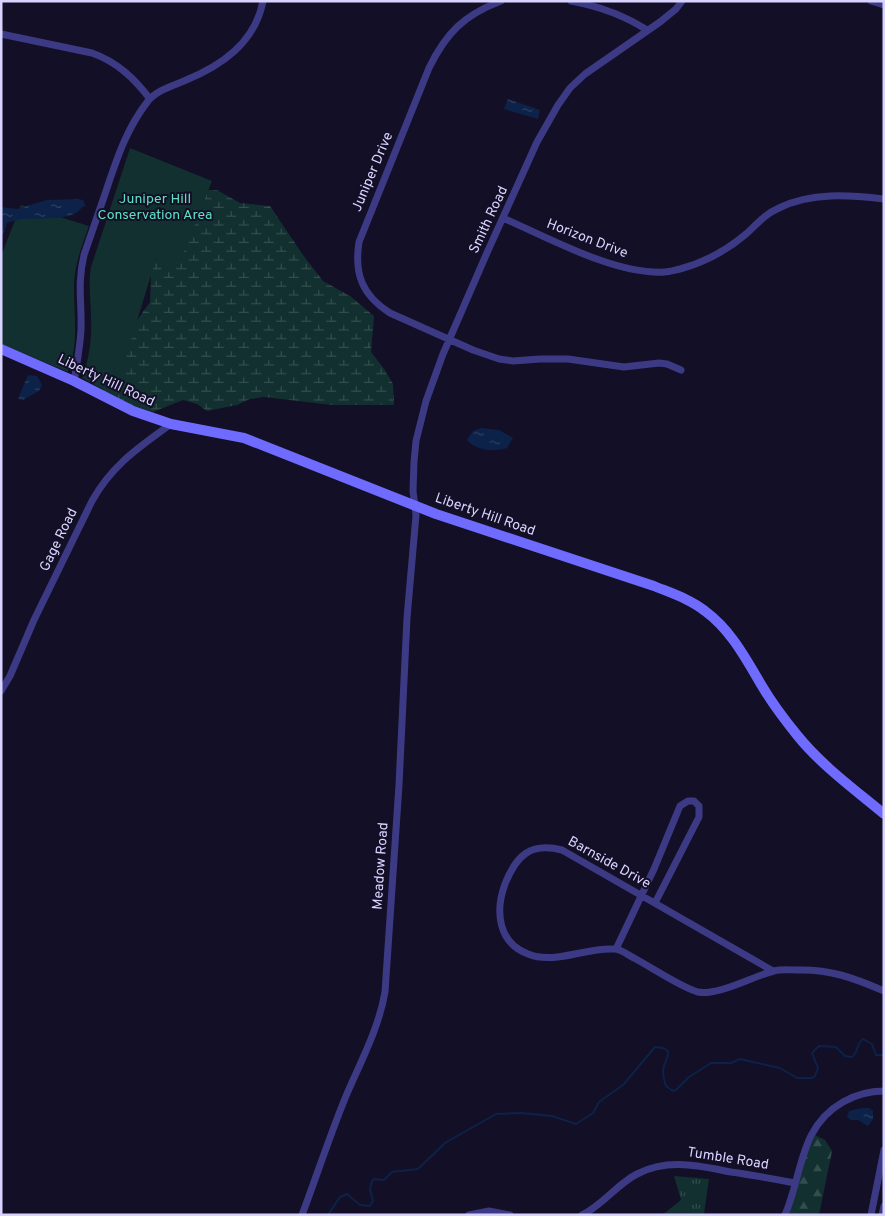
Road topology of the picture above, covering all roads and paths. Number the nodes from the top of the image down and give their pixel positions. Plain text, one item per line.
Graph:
1 (264, 1) edge
2 (501, 1) edge
3 (571, 1) edge
4 (682, 1) edge
5 (870, 1) edge
6 (884, 5) edge
7 (647, 30) junction
8 (1, 34) edge
9 (150, 99) junction
10 (884, 198) edge
11 (504, 218) junction
12 (449, 339) junction
13 (1, 350) edge
14 (681, 370) dead end
15 (74, 381) junction
16 (170, 424) junction
17 (416, 505) junction
18 (1, 691) edge
19 (884, 814) edge
20 (641, 896) junction
21 (654, 903) junction
22 (616, 949) junction
23 (773, 971) junction
24 (884, 991) edge
25 (884, 1092) edge
26 (884, 1150) edge
27 (795, 1183) junction
28 (884, 1206) edge
29 (302, 1215) edge
30 (469, 1215) edge
31 (510, 1215) edge
32 (582, 1215) edge
33 (785, 1215) edge
34 (871, 1215) edge
35 (882, 1215) edge

1 - 9 street
2 - 12 street, Juniper Drive
3 - 7 street
4 - 7 street, Smith Road
5 - 6 street
7 - 11 street, Smith Road
8 - 9 street
9 - 15 street
10 - 11 street, Horizon Drive
11 - 12 street, Smith Road
12 - 14 street, Juniper Drive
12 - 17 street, Smith Road
13 - 15 street, Liberty Hill Road
15 - 16 street, Liberty Hill Road
16 - 17 street, Liberty Hill Road
16 - 18 street, Gage Road
17 - 19 street, Liberty Hill Road
17 - 29 street, Meadow Road
20 - 21 street, Barnside Drive
20 - 21 street
20 - 22 street
20 - 22 street, Barnside Drive
21 - 23 street, Barnside Drive
22 - 23 street
23 - 24 street
25 - 27 street
26 - 34 street
27 - 32 street, Tumble Road
27 - 33 street
28 - 35 street
30 - 31 street

